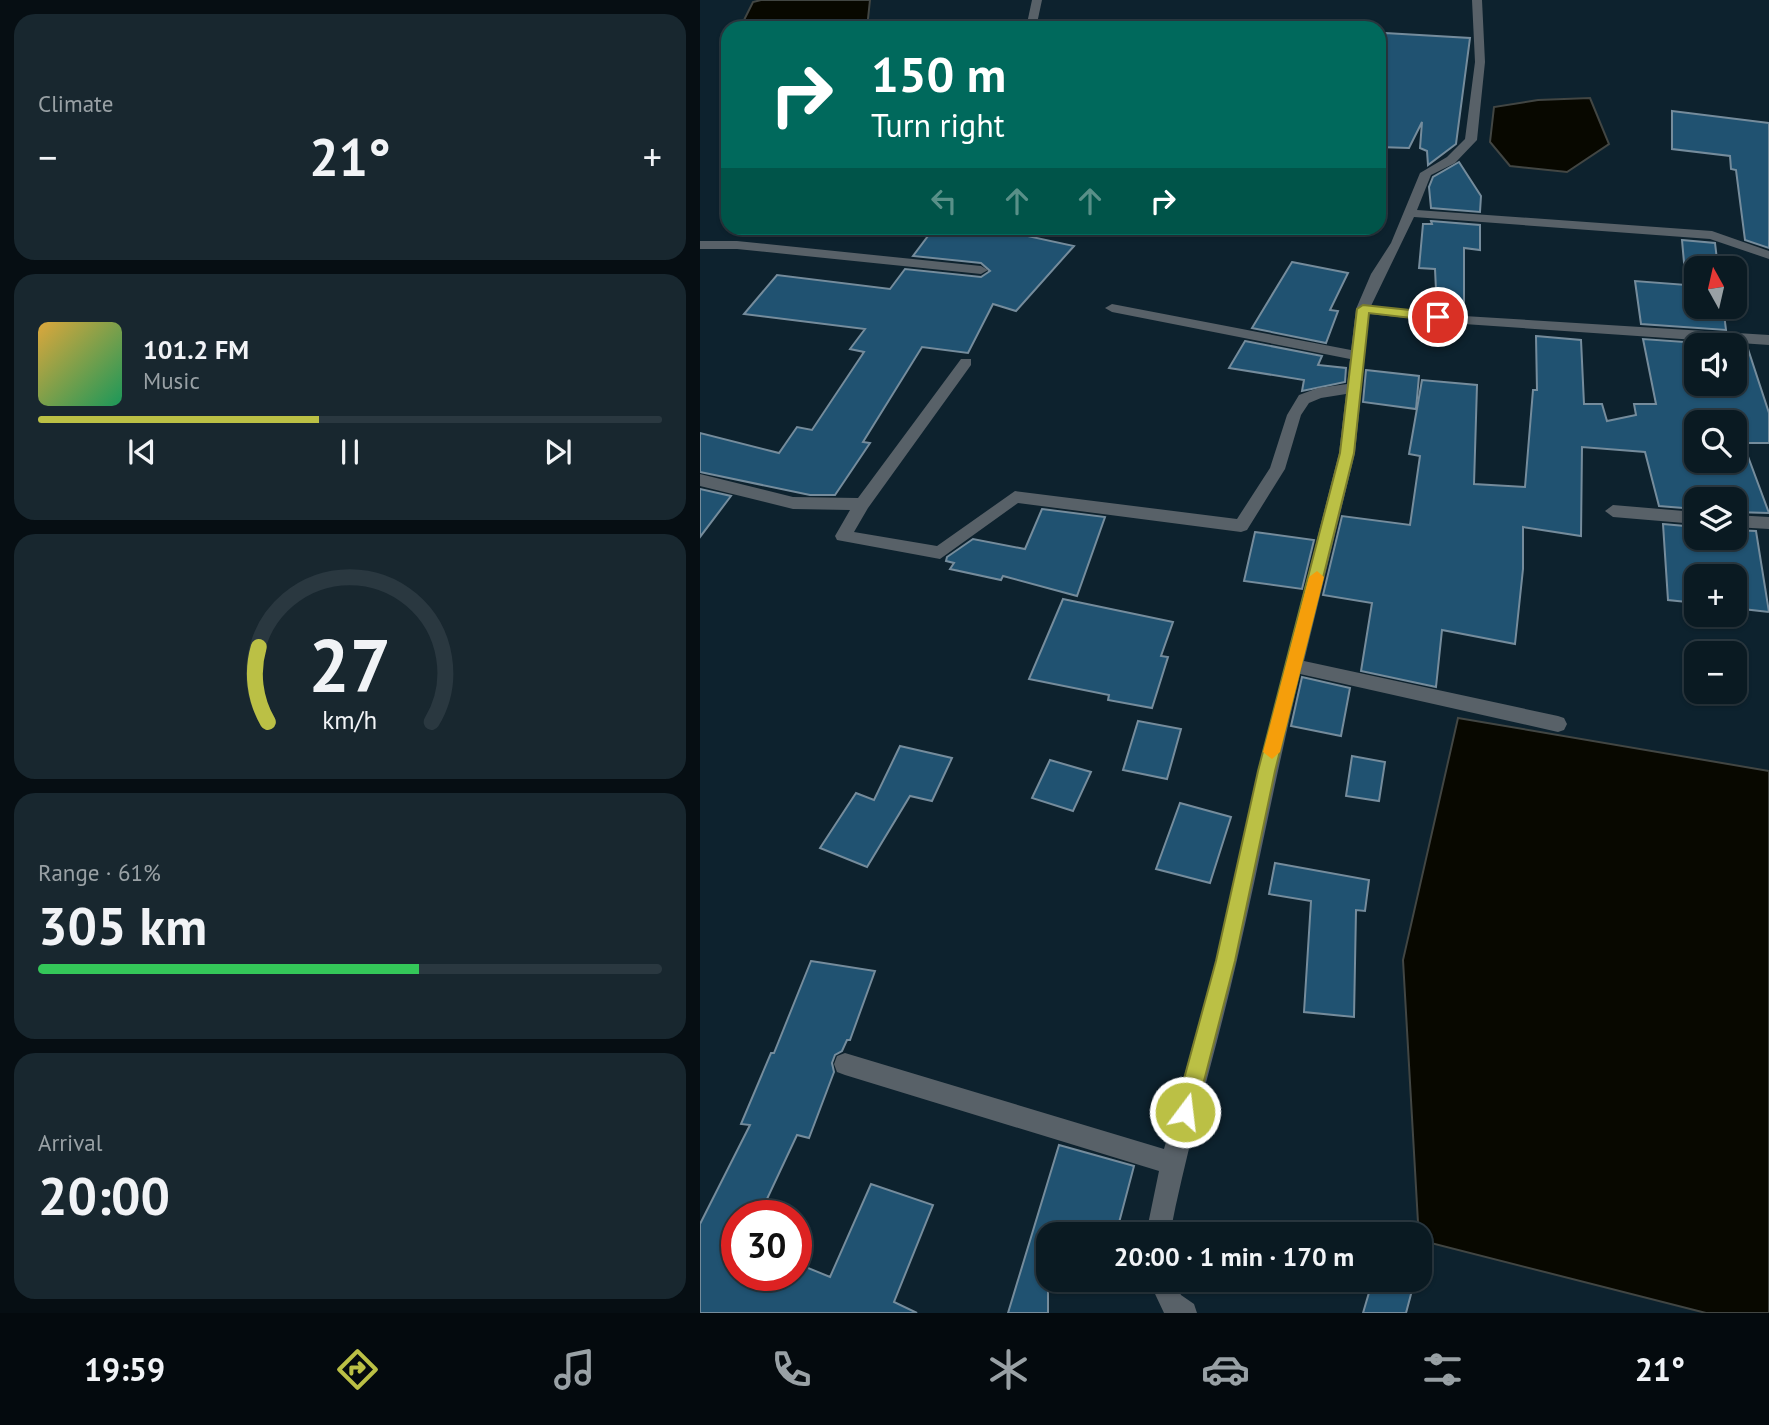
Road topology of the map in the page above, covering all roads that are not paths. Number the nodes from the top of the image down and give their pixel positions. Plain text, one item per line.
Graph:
1 (1037, 0) edge
2 (1478, 0) edge
3 (1032, 21) edge
4 (1410, 213) junction
5 (700, 245) edge
6 (1769, 255) edge
7 (981, 270) dead end
8 (1112, 308) dead end
9 (1363, 309) junction
10 (1769, 340) edge
11 (1358, 356) junction
12 (966, 362) dead end
13 (1354, 388) junction
14 (700, 480) edge
15 (862, 504) junction
16 (1613, 511) dead end
17 (1684, 517) edge
18 (1747, 522) edge
19 (1769, 523) edge
20 (1295, 666) junction
21 (1558, 724) dead end
22 (845, 1064) dead end
23 (1172, 1163) junction
24 (1160, 1222) edge
25 (1166, 1292) edge
26 (1185, 1313) edge

1 - 3 street
2 - 4 street
4 - 6 street
4 - 9 street
5 - 7 street
8 - 11 street
9 - 10 street
9 - 11 street
11 - 13 street
12 - 15 street
13 - 15 street
13 - 20 street
14 - 15 street
16 - 17 street
18 - 19 street
20 - 21 street
20 - 23 street
22 - 23 street
23 - 24 street
25 - 26 street

